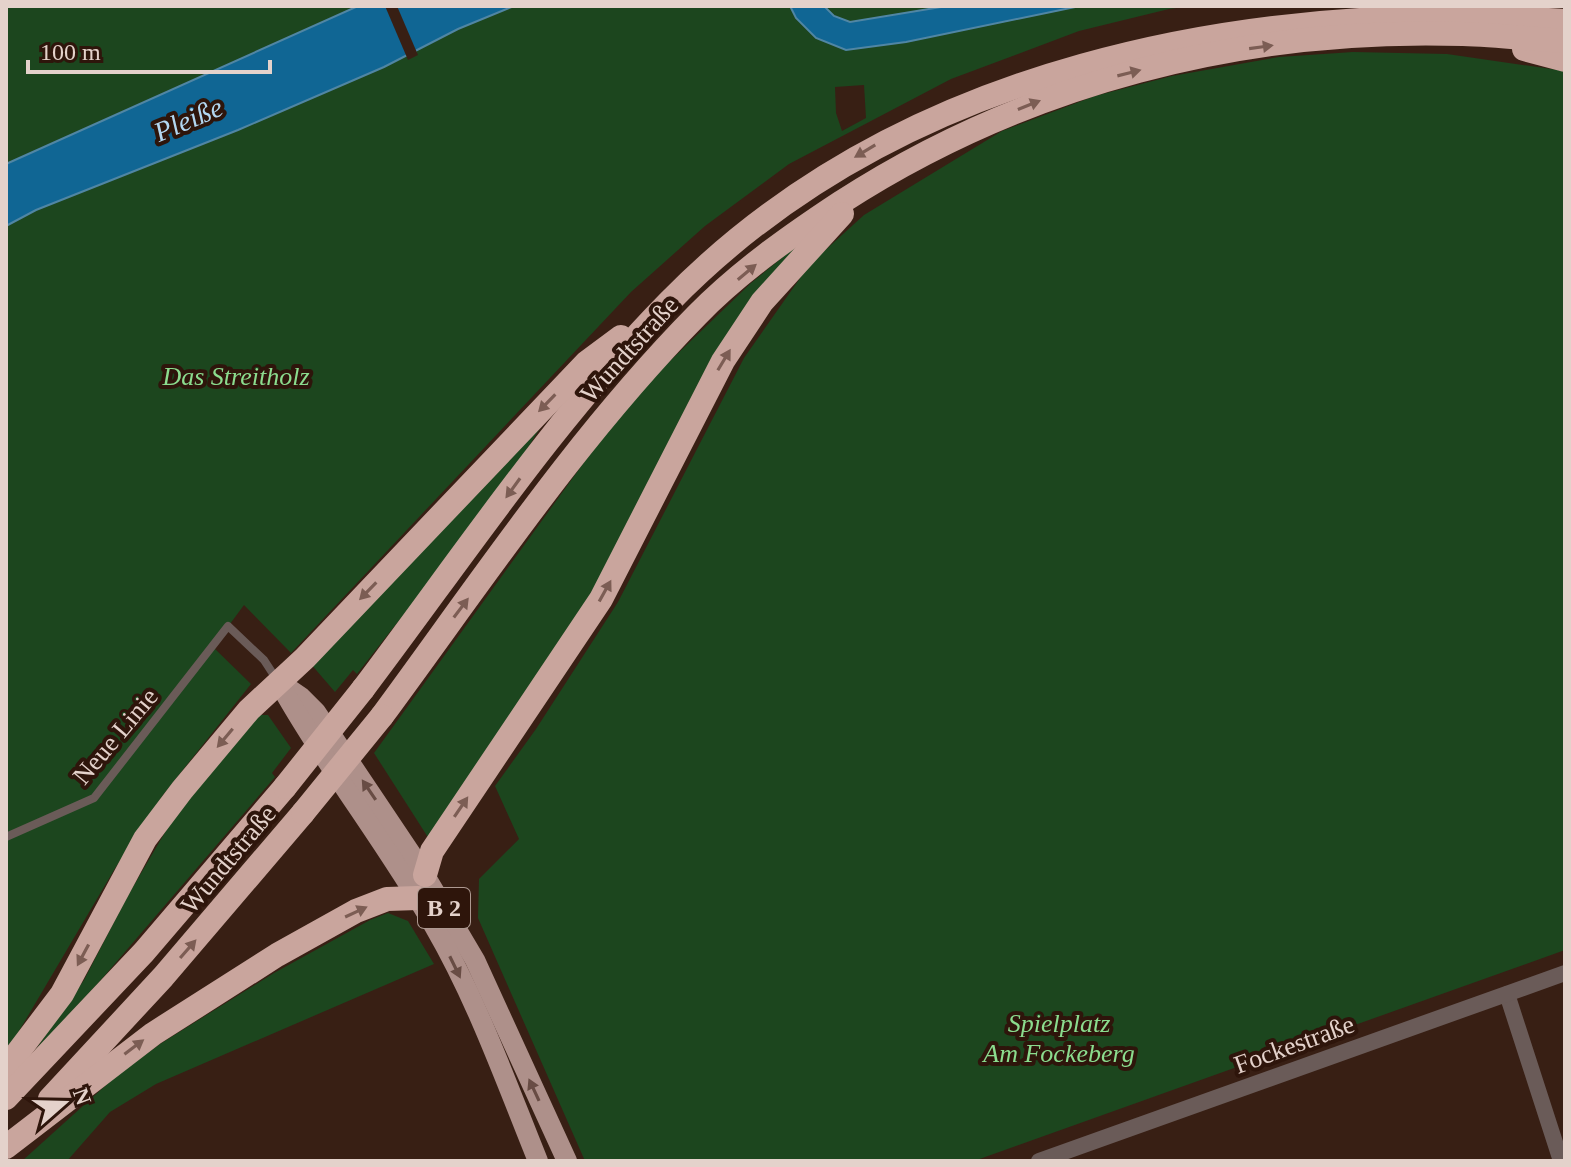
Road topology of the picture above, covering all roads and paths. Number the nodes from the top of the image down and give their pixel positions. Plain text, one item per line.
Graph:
1 (1346, 6) edge
2 (1318, 11) junction
3 (1565, 21) edge
4 (1464, 34) junction
5 (1565, 41) edge
6 (1565, 60) edge
7 (873, 182) junction
8 (671, 299) junction
9 (279, 682) junction
10 (6, 837) edge
11 (421, 887) junction
12 (1565, 973) edge
13 (1507, 994) junction
14 (6, 1068) edge
15 (6, 1098) edge
16 (6, 1146) edge
17 (538, 1161) edge
18 (567, 1161) edge
19 (1039, 1161) edge
20 (1561, 1161) edge

1 - 2 highway
2 - 3 highway, Wundtstraße
2 -> 8 highway, Wundtstraße
4 - 5 highway, Wundtstraße
4 - 6 highway
7 -> 4 highway, Wundtstraße
11 -> 7 highway
16 -> 7 highway, Wundtstraße, bridge
8 -> 9 highway
8 -> 15 highway, Wundtstraße, bridge
9 - 10 lane, Neue Linie
9 - 11 main road, B 2
9 -> 14 highway
16 -> 11 highway, B 2
11 -> 17 main road, B 2
18 -> 11 main road, B 2
12 - 13 street, Fockestraße
13 - 19 street, Fockestraße
13 - 20 street

